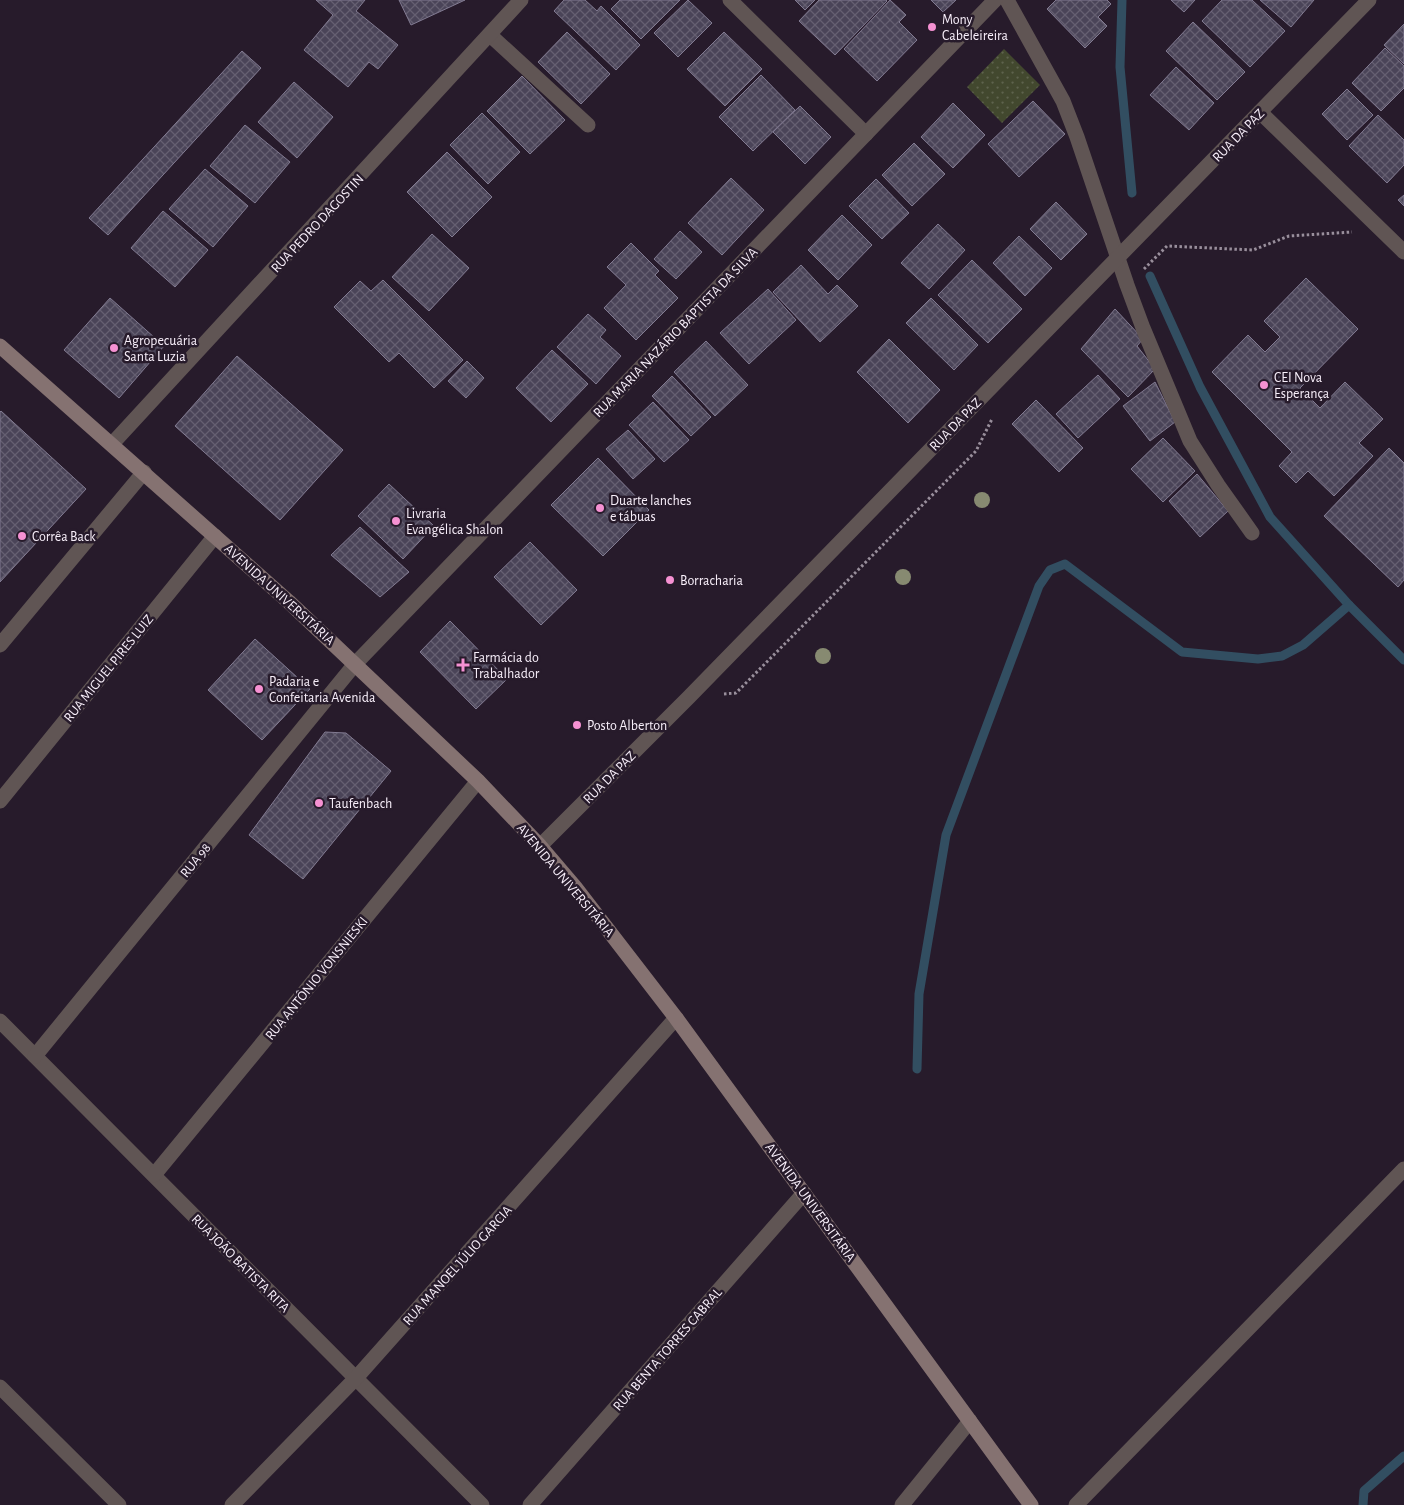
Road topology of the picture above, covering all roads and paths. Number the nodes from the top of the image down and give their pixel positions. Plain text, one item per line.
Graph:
1 (521, 0) edge
2 (730, 0) edge
3 (995, 0) edge
4 (1007, 0) edge
5 (1369, 0) edge
6 (490, 35) junction
7 (1260, 112) junction
8 (588, 124) dead end
9 (866, 134) junction
10 (1354, 231) dead end
11 (1404, 252) edge
12 (1117, 259) junction
13 (1127, 286) junction
14 (0, 346) edge
15 (993, 418) dead end
16 (112, 444) junction
17 (144, 472) junction
18 (1252, 533) dead end
19 (215, 536) junction
20 (0, 645) edge
21 (356, 664) junction
22 (688, 697) junction
23 (478, 782) junction
24 (0, 801) edge
25 (540, 846) junction
26 (676, 1018) junction
27 (0, 1021) edge
28 (35, 1056) junction
29 (1404, 1170) edge
30 (154, 1175) junction
31 (804, 1192) junction
32 (356, 1378) junction
33 (0, 1387) edge
34 (970, 1421) junction
35 (119, 1505) edge
36 (232, 1505) edge
37 (482, 1505) edge
38 (530, 1505) edge
39 (902, 1505) edge
40 (1031, 1505) edge
41 (1076, 1505) edge

1 - 6 street, RUA PEDRO DAGOSTIN
2 - 9 street
3 - 9 street, RUA MARIA NAZÁRIO BAPTISTA DA SILVA
4 - 12 street
5 - 7 street, RUA DA PAZ
6 - 8 street
6 - 16 street, RUA PEDRO DAGOSTIN
7 - 11 street
7 - 12 street, RUA DA PAZ
9 - 21 street, RUA MARIA NAZÁRIO BAPTISTA DA SILVA
10 - 13 path
12 - 13 street
12 - 22 street, RUA DA PAZ
13 - 18 street
14 - 16 main road, AVENIDA UNIVERSITÁRIA
15 - 22 path
16 - 17 main road, AVENIDA UNIVERSITÁRIA
17 - 19 main road, AVENIDA UNIVERSITÁRIA
17 - 20 street
19 - 21 main road, AVENIDA UNIVERSITÁRIA
19 - 24 street, RUA MIGUEL PIRES LUIZ
21 - 23 main road, AVENIDA UNIVERSITÁRIA
21 - 28 street, RUA 98
22 - 25 street, RUA DA PAZ
23 - 25 main road, AVENIDA UNIVERSITÁRIA
23 - 30 street, RUA ANTÔNIO VONSNIESKI
25 - 26 main road, AVENIDA UNIVERSITÁRIA
26 - 31 main road, AVENIDA UNIVERSITÁRIA
26 - 32 street, RUA MANOEL JÚLIO GARCIA
27 - 28 street, RUA JOÃO BATISTA RITA
28 - 30 street, RUA JOÃO BATISTA RITA
29 - 41 street
30 - 32 street, RUA JOÃO BATISTA RITA
31 - 34 main road, AVENIDA UNIVERSITÁRIA
31 - 38 street, RUA BENTA TORRES CABRAL
32 - 36 street, RUA MANOEL JÚLIO GARCIA
32 - 37 street, RUA JOÃO BATISTA RITA
33 - 35 street
34 - 39 street
34 - 40 main road, AVENIDA UNIVERSITÁRIA

